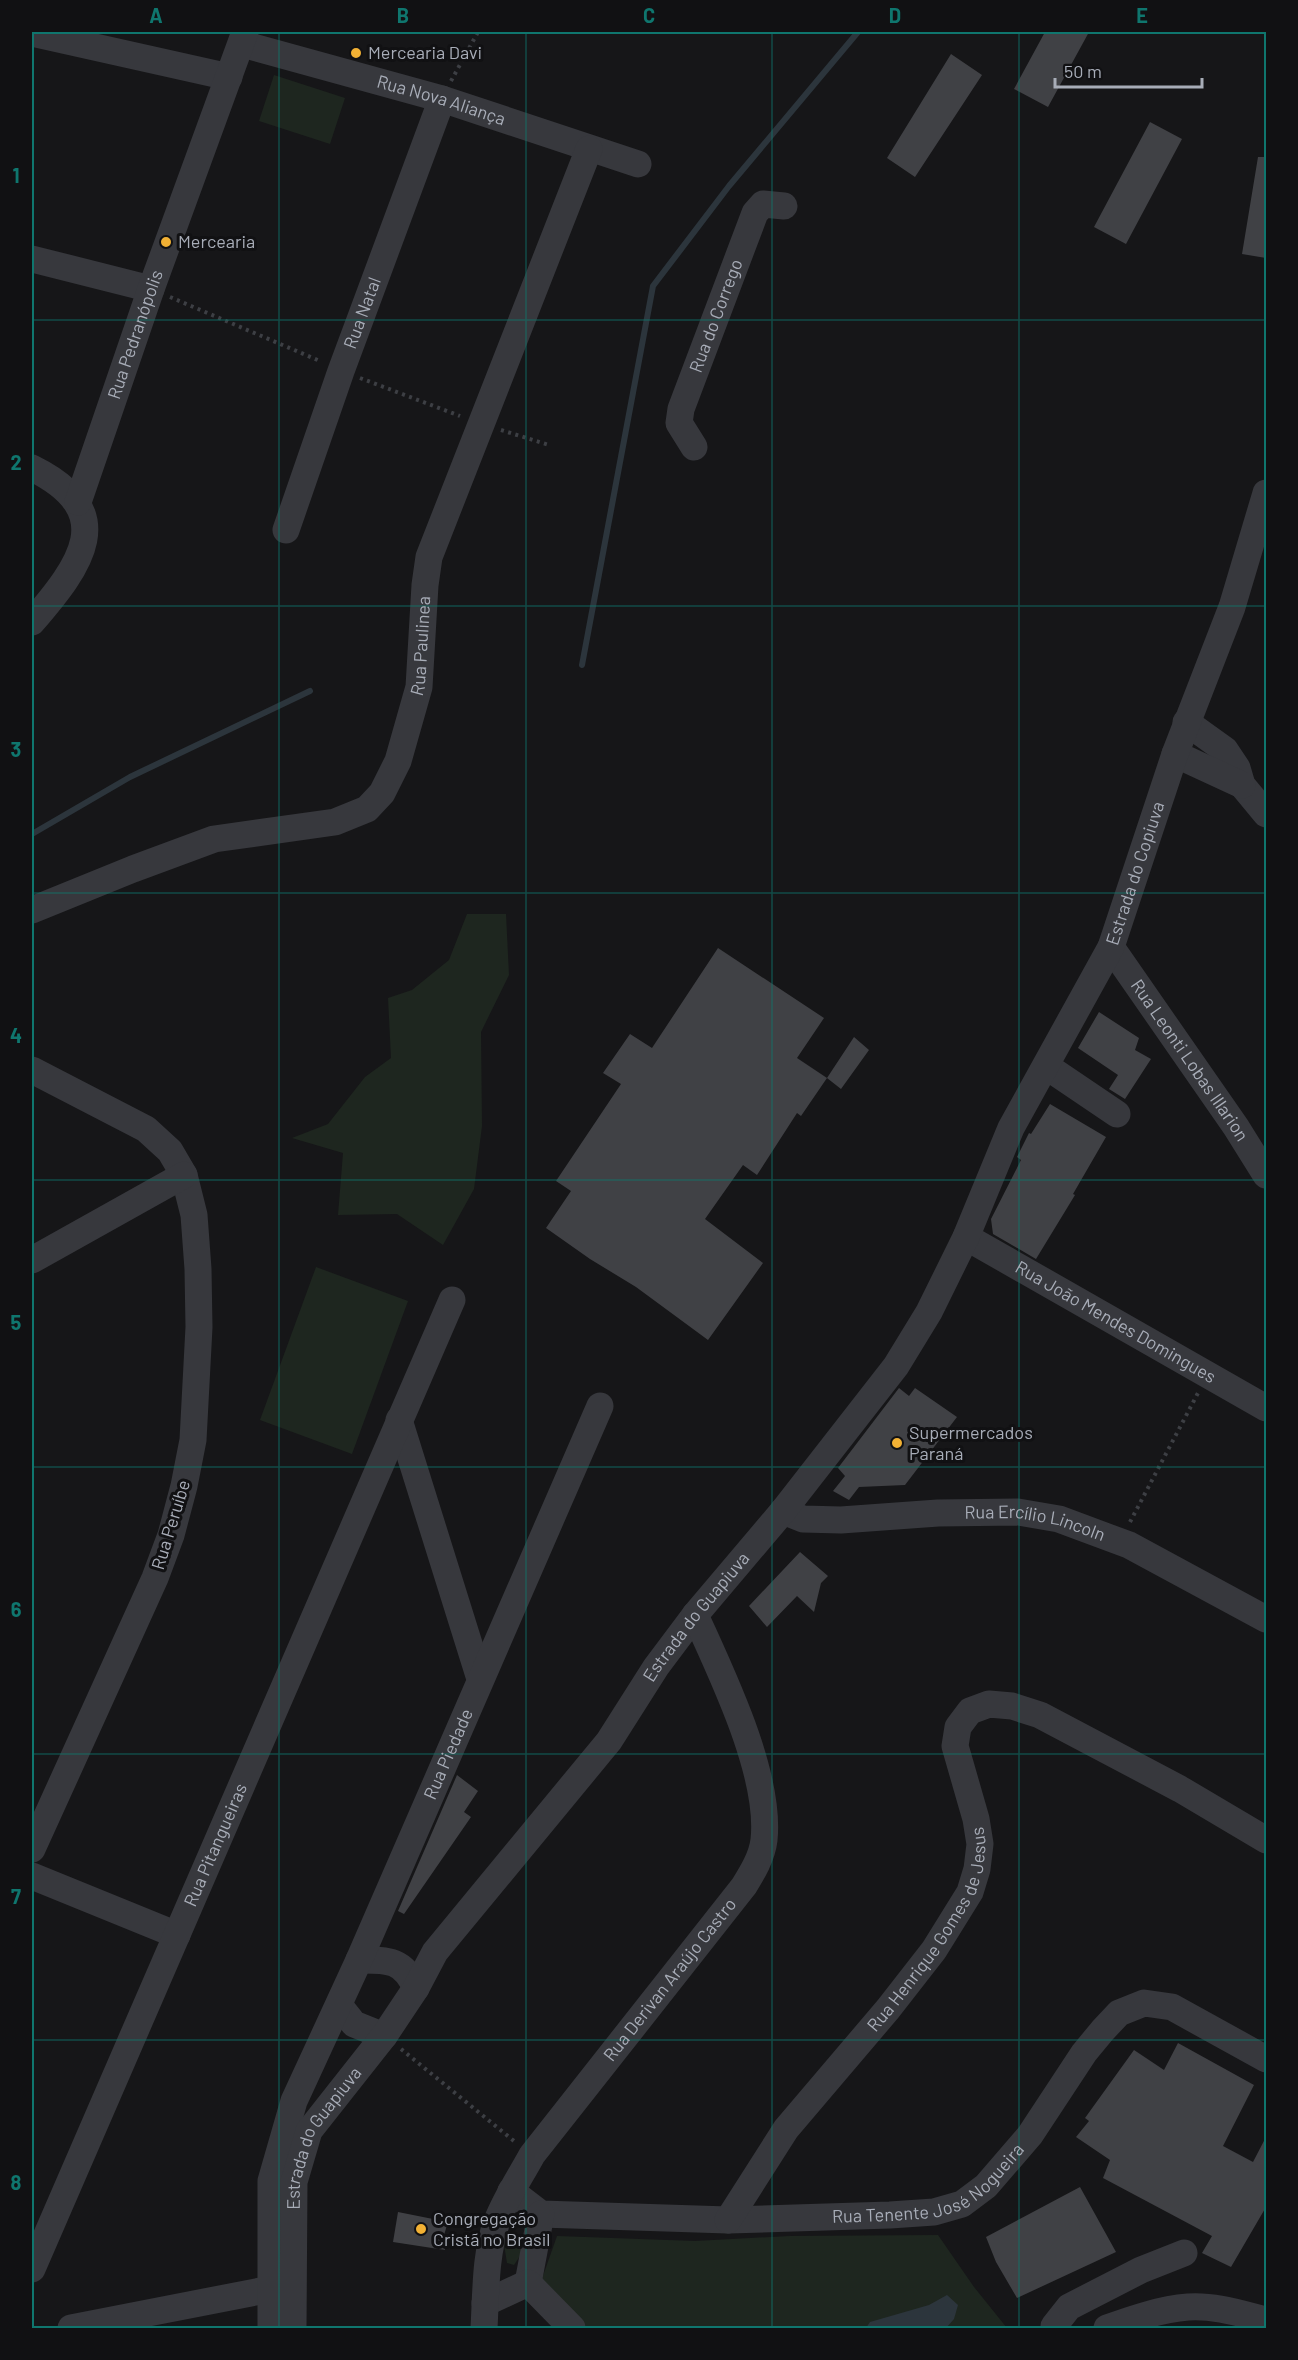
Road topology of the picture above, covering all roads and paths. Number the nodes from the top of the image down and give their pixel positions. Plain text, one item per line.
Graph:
1 (478, 32) edge
2 (32, 33) edge
3 (244, 38) edge
4 (229, 77) junction
5 (442, 99) junction
6 (589, 149) junction
7 (638, 164) dead end
8 (784, 206) dead end
9 (32, 259) edge
10 (151, 289) junction
11 (341, 370) junction
12 (481, 424) junction
13 (549, 444) dead end
14 (694, 447) dead end
15 (32, 468) edge
16 (1266, 493) edge
17 (78, 502) junction
18 (286, 530) dead end
19 (32, 622) edge
20 (1186, 722) junction
21 (1175, 754) junction
22 (1242, 785) junction
23 (1266, 814) edge
24 (32, 910) edge
25 (1111, 947) junction
26 (1046, 1066) junction
27 (32, 1070) edge
28 (1117, 1114) dead end
29 (1266, 1174) edge
30 (184, 1175) junction
31 (966, 1237) junction
32 (32, 1260) edge
33 (452, 1300) dead end
34 (1208, 1374) junction
35 (600, 1406) dead end
36 (1266, 1408) edge
37 (399, 1420) junction
38 (783, 1511) junction
39 (1120, 1542) junction
40 (695, 1615) junction
41 (1266, 1620) edge
42 (480, 1679) junction
43 (1266, 1840) edge
44 (32, 1849) edge
45 (32, 1876) edge
46 (177, 1935) junction
47 (435, 1952) junction
48 (359, 1960) junction
49 (394, 1962) junction
50 (416, 1988) junction
51 (339, 2005) junction
52 (384, 2036) junction
53 (1266, 2059) edge
54 (294, 2101) joint
55 (532, 2155) junction
56 (511, 2191) junction
57 (541, 2214) junction
58 (728, 2220) junction
59 (1184, 2253) dead end
60 (32, 2269) edge
61 (528, 2283) junction
62 (287, 2304) edge
63 (484, 2316) edge
64 (1266, 2320) edge
65 (1054, 2326) dead end
66 (71, 2328) edge
67 (271, 2328) edge
68 (572, 2328) edge
69 (1107, 2328) edge

1 - 5 path
2 - 4 street
3 - 4 street, Rua Pedranópolis
3 - 5 street, Rua Nova Aliança
4 - 10 street, Rua Pedranópolis
5 - 6 street, Rua Nova Aliança
5 - 11 street, Rua Natal
6 - 7 street, Rua Nova Aliança
6 - 12 street, Rua Paulinea
8 - 14 street, Rua do Corrego
9 - 10 street
10 - 11 path
10 - 17 street, Rua Pedranópolis
11 - 12 path
11 - 18 street, Rua Natal
12 - 13 path
12 - 24 street, Rua Paulinea
15 - 17 street
16 - 20 street, Estrada do Copiuva
17 - 19 street
20 - 21 street, Estrada do Copiuva
20 - 22 street
21 - 22 street
21 - 25 street, Estrada do Copiuva
22 - 23 street
25 - 26 street, Estrada do Copiuva
25 - 29 street, Rua Leonti Lobas Illarion
26 - 28 street
26 - 31 street, Estrada do Copiuva
27 - 30 street, Rua Peruíbe
30 - 32 street
30 - 44 street, Rua Peruíbe
31 - 34 street, Rua João Mendes Domingues
31 - 38 street, Estrada do Guapiuva
33 - 37 street, Rua Pitangueiras
34 - 36 street, Rua João Mendes Domingues
34 - 39 path
35 - 42 street, Rua Piedade
37 - 42 street
37 - 46 street, Rua Pitangueiras
38 - 39 street, Rua Ercílio Lincoln
38 - 40 street, Estrada do Guapiuva
39 - 41 street, Rua Ercílio Lincoln
40 - 47 street, Estrada do Guapiuva
40 - 55 street, Rua Derivan Araújo Castro
42 - 48 street, Rua Piedade
43 - 58 street, Rua Henrique Gomes de Jesus
45 - 46 street
46 - 60 street, Rua Pitangueiras
47 - 49 street
47 - 50 street, Estrada do Guapiuva
48 - 49 street
48 - 51 street, Rua Piedade
49 - 50 street
50 - 52 street, Estrada do Guapiuva
51 - 52 street
51 - 54 street, Rua Piedade
52 - 55 path
52 - 62 street, Estrada do Guapiuva
53 - 58 street, Rua Tenente José Nogueira
54 - 62 street, Estrada do Guapiuva
55 - 56 street, Rua Derivan Araújo Castro
56 - 57 street
56 - 63 street, Rua Derivan Araújo Castro
57 - 58 street, Rua Tenente José Nogueira
57 - 61 street
59 - 65 street
61 - 63 street
61 - 68 street
62 - 66 street
62 - 67 street, Estrada do Guapiuva
64 - 69 street

